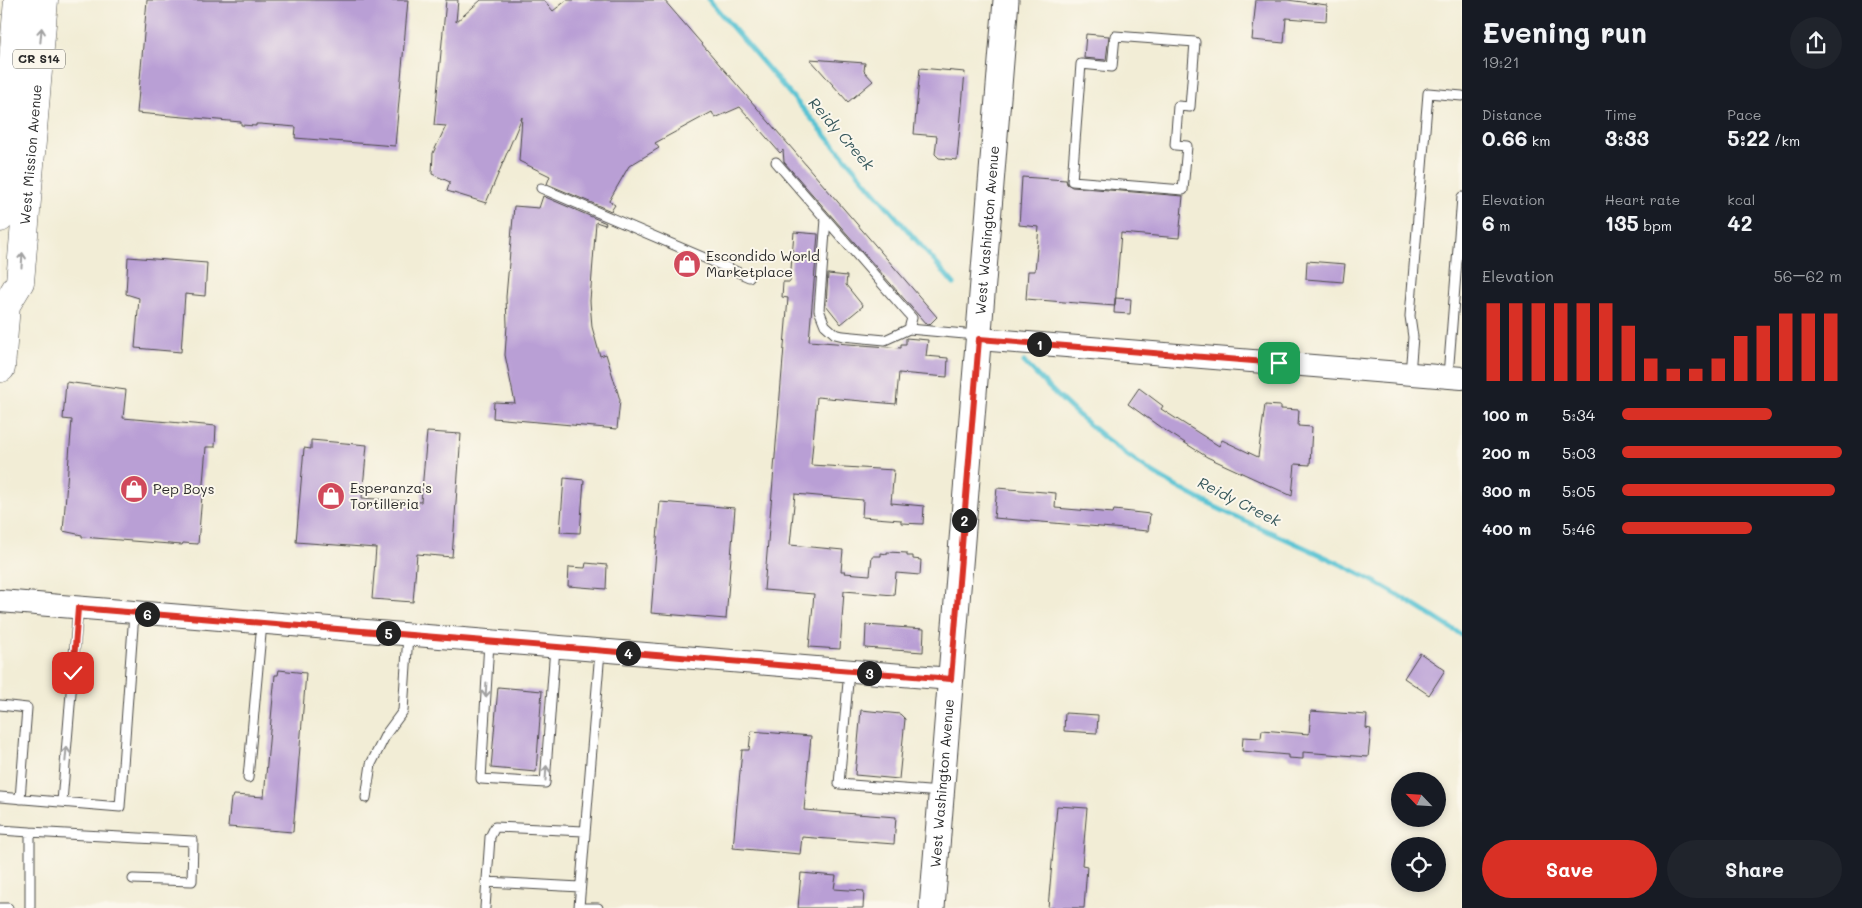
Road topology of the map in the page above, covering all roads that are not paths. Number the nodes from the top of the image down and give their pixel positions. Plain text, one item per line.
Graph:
1 (18, 0) edge
2 (44, 0) edge
3 (1006, 0) edge
4 (1462, 96) edge
5 (776, 162) dead end
6 (1072, 181) joint
7 (541, 188) dead end
8 (1462, 197) edge
9 (0, 218) edge
10 (826, 219) junction
11 (749, 277) dead end
12 (3, 299) edge
13 (909, 329) junction
14 (979, 337) junction
15 (1, 374) edge
16 (1410, 374) junction
17 (1455, 378) edge
18 (0, 601) edge
19 (78, 608) junction
20 (134, 613) junction
21 (262, 623) junction
22 (408, 635) junction
23 (489, 642) junction
24 (555, 647) junction
25 (600, 651) junction
26 (849, 671) junction
27 (951, 679) junction
28 (0, 705) edge
29 (248, 778) dead end
30 (941, 792) junction
31 (0, 796) edge
32 (366, 798) dead end
33 (20, 799) junction
34 (62, 802) junction
35 (0, 830) edge
36 (584, 831) junction
37 (30, 832) junction
38 (133, 879) dead end
39 (486, 882) junction
40 (580, 886) junction
41 (579, 907) edge
42 (0, 908) edge
43 (8, 908) edge
44 (30, 908) edge
45 (485, 908) edge
46 (598, 908) edge
47 (932, 908) edge

1 - 9 main road, West Mission Avenue / CR S14
12 -> 2 main road, West Mission Avenue / CR S14
3 - 14 main road, West Washington Avenue
4 - 16 lane
5 - 10 lane
6 - 6 lane
7 - 11 lane
8 - 17 lane
10 - 13 lane
10 - 13 lane
12 - 15 main road, West Mission Avenue / CR S14
13 - 14 lane
14 - 16 street
14 - 27 main road, West Washington Avenue
16 - 17 street
18 - 19 street
19 - 20 street
34 -> 19 lane
20 - 21 street
20 - 34 lane
21 - 22 street
21 - 29 lane
22 - 23 street
22 - 32 lane
23 - 24 street
23 -> 24 lane
24 - 25 street
25 - 26 street
25 - 36 lane
26 - 27 street
26 - 30 lane
27 - 30 main road, West Washington Avenue
28 - 33 lane
30 - 47 main road, West Washington Avenue
31 - 33 lane
33 - 34 lane
35 - 37 lane
36 - 39 lane
36 - 40 lane
37 - 38 lane
37 - 44 lane
39 - 40 lane
39 - 45 lane
40 - 41 lane
41 - 46 lane
42 - 43 lane

